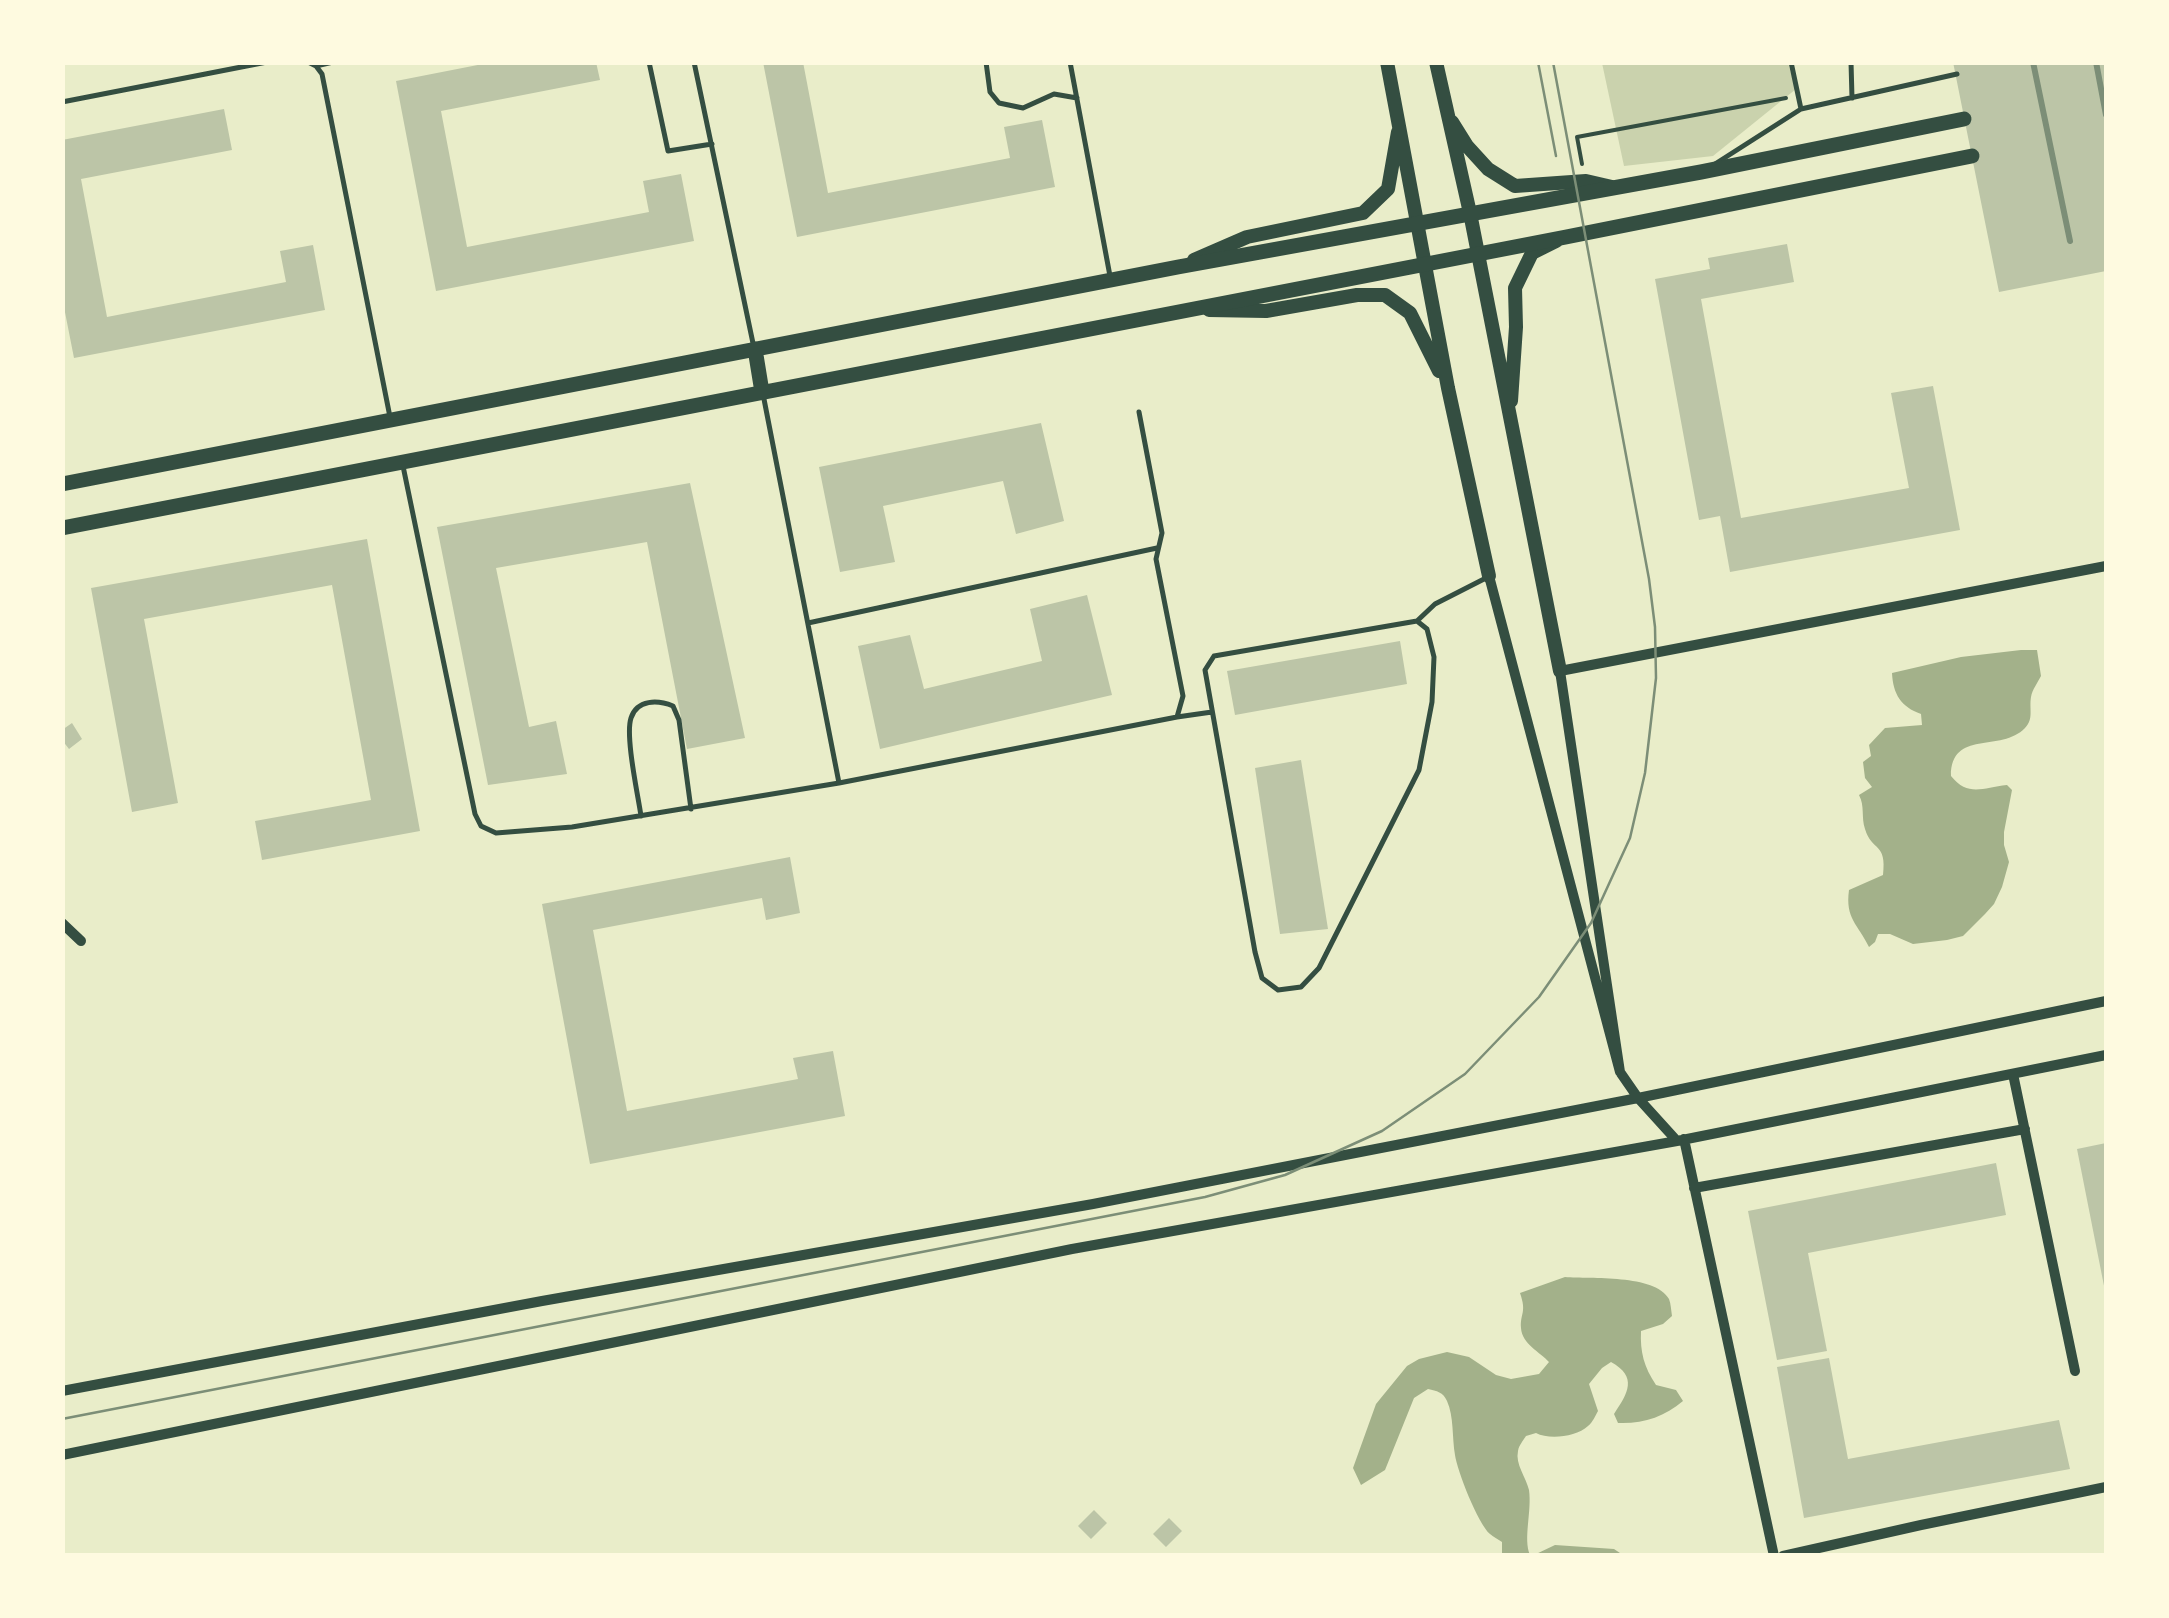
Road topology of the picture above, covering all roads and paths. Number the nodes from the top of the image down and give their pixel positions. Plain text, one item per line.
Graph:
1 (267, 62) edge
2 (308, 62) edge
3 (333, 62) edge
4 (649, 62) edge
5 (694, 62) edge
6 (986, 62) edge
7 (1070, 62) edge
8 (1388, 62) edge
9 (1436, 62) edge
10 (1790, 62) edge
11 (1851, 62) edge
12 (317, 64) edge
13 (1957, 74) dead end
14 (1798, 96) junction
15 (1077, 98) junction
16 (1852, 98) junction
17 (62, 102) edge
18 (1801, 109) junction
19 (1445, 111) junction
20 (1964, 119) dead end
21 (1400, 122) junction
22 (712, 144) junction
23 (1972, 156) dead end
24 (1701, 172) junction
25 (1586, 181) junction
26 (1612, 187) junction
27 (1470, 213) junction
28 (1417, 223) junction
29 (1566, 237) junction
30 (1478, 254) junction
31 (1424, 264) junction
32 (1178, 267) junction
33 (1111, 280) junction
34 (1188, 310) junction
35 (754, 349) junction
36 (1448, 388) junction
37 (762, 392) junction
38 (1139, 412) dead end
39 (390, 420) junction
40 (1510, 422) junction
41 (402, 464) junction
42 (62, 484) edge
43 (62, 528) edge
44 (1159, 547) junction
45 (2106, 566) edge
46 (1489, 576) junction
47 (1417, 620) junction
48 (808, 624) junction
49 (1560, 671) junction
50 (1212, 712) junction
51 (1177, 717) junction
52 (839, 783) junction
53 (691, 808) junction
54 (641, 816) junction
55 (62, 923) edge
56 (81, 941) dead end
57 (2106, 1002) edge
58 (2106, 1056) edge
59 (1620, 1072) junction
60 (2013, 1074) junction
61 (1638, 1098) junction
62 (2024, 1129) junction
63 (1680, 1140) junction
64 (1694, 1188) junction
65 (2075, 1371) dead end
66 (62, 1391) edge
67 (62, 1455) edge
68 (2106, 1488) edge
69 (1774, 1556) edge
70 (1783, 1556) edge

1 - 17 lane
2 - 12 lane
3 - 12 lane
4 - 22 lane
5 - 22 lane
6 - 15 lane
7 - 15 lane
8 - 21 street
9 - 19 street
10 - 14 lane
11 - 16 lane
12 - 39 lane
13 - 16 lane
14 - 18 lane
14 - 25 path
15 - 33 lane
16 - 18 lane
18 - 24 lane
19 - 25 street
19 - 27 street
20 - 24 main road
21 - 28 street
21 - 32 street
22 - 35 lane
23 - 29 main road
24 - 26 main road
25 - 26 street
26 - 27 main road
27 - 28 main road
27 - 30 street
28 - 31 street
28 - 32 main road
29 - 30 main road
29 - 40 street
30 - 31 main road
30 - 40 street
31 - 34 main road
31 - 36 street
32 - 33 main road
33 - 35 main road
34 - 36 street
34 - 37 main road
35 - 37 main road
35 - 39 main road
36 - 46 street
37 - 41 main road
37 - 48 lane
38 - 44 lane
39 - 42 main road
40 - 49 street
41 - 43 main road
41 - 54 lane
44 - 48 lane
44 - 51 lane
45 - 49 street
46 - 47 lane
46 - 59 street
47 - 50 lane
47 - 50 lane
48 - 52 lane
49 - 59 street
50 - 51 lane
51 - 52 lane
52 - 53 lane
53 - 54 lane
53 - 54 lane
55 - 56 street
57 - 61 street
58 - 60 street
59 - 61 street
60 - 62 street
60 - 63 street
61 - 63 street
61 - 66 street
62 - 64 street
62 - 65 street
63 - 64 street
63 - 67 street
64 - 69 street
68 - 70 street

